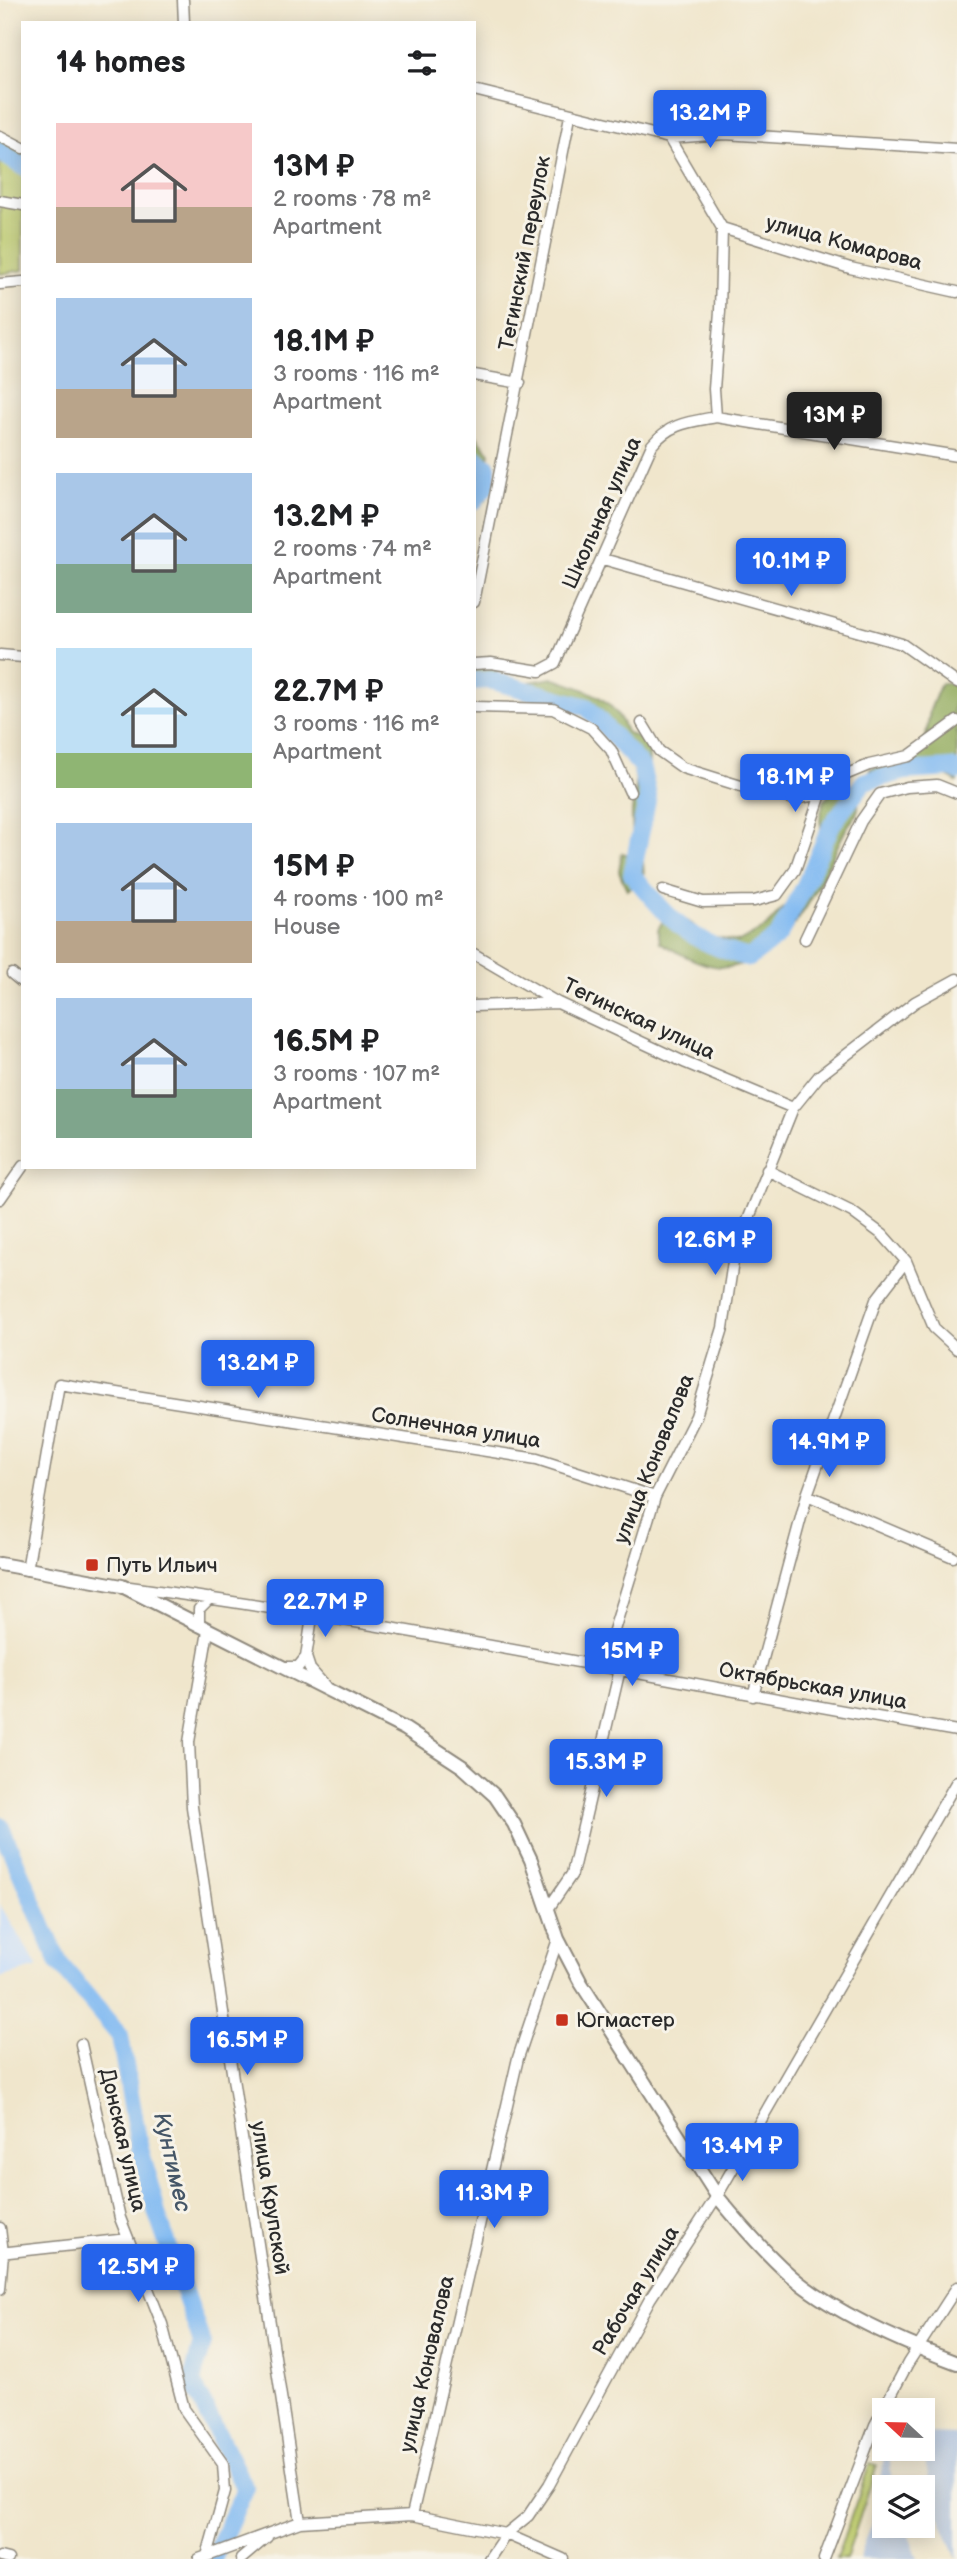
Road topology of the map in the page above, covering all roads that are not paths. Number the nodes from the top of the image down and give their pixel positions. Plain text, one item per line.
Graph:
1 (183, 0) edge
2 (184, 21) edge
3 (476, 91) edge
4 (570, 116) junction
5 (0, 136) edge
6 (669, 138) junction
7 (21, 147) edge
8 (957, 149) edge
9 (0, 201) edge
10 (21, 205) edge
11 (722, 228) junction
12 (21, 282) edge
13 (0, 284) edge
14 (957, 292) edge
15 (476, 375) edge
16 (520, 383) junction
17 (716, 416) junction
18 (957, 456) edge
19 (603, 559) junction
20 (476, 592) edge
21 (0, 655) edge
22 (21, 657) edge
23 (476, 664) edge
24 (957, 682) edge
25 (476, 707) edge
26 (957, 721) edge
27 (642, 723) dead end
28 (630, 792) dead end
29 (821, 793) junction
30 (957, 793) edge
31 (663, 890) dead end
32 (805, 939) dead end
33 (476, 955) edge
34 (12, 974) dead end
35 (957, 979) edge
36 (21, 981) edge
37 (558, 1003) junction
38 (476, 1006) edge
39 (793, 1108) junction
40 (21, 1169) edge
41 (767, 1170) junction
42 (0, 1199) edge
43 (906, 1261) junction
44 (957, 1349) edge
45 (807, 1495) junction
46 (655, 1497) junction
47 (953, 1557) dead end
48 (0, 1564) edge
49 (27, 1570) junction
50 (122, 1586) junction
51 (210, 1598) junction
52 (313, 1617) junction
53 (203, 1628) junction
54 (306, 1657) junction
55 (273, 1664) junction
56 (603, 1666) junction
57 (620, 1670) junction
58 (332, 1692) junction
59 (753, 1696) junction
60 (957, 1731) edge
61 (957, 1781) edge
62 (548, 1909) junction
63 (558, 1939) junction
64 (81, 2044) dead end
65 (717, 2196) junction
66 (0, 2228) edge
67 (128, 2239) junction
68 (2, 2253) edge
69 (957, 2287) edge
70 (0, 2290) edge
71 (918, 2348) junction
72 (957, 2363) edge
73 (412, 2515) junction
74 (300, 2522) junction
75 (273, 2532) junction
76 (506, 2534) junction
77 (0, 2557) edge
78 (203, 2557) edge
79 (8, 2559) edge
80 (242, 2559) edge
81 (489, 2559) edge
82 (563, 2559) edge
83 (824, 2559) edge

1 - 2 street
3 - 4 street
4 - 6 street
4 - 16 street, Тегинский переулок
5 - 7 street
6 - 8 street
6 - 11 street
9 - 10 street
11 - 14 street, улица Комарова
11 - 17 street
12 - 13 street
15 - 16 street
16 - 20 street, Тегинский переулок
17 - 18 street, Школьная улица
17 - 19 street, Школьная улица
19 - 23 street, Школьная улица
19 - 24 street
21 - 22 street
25 - 28 street
26 - 29 street
27 - 29 street
29 - 31 street
30 - 32 street
33 - 37 street, Тегинская улица
34 - 36 street
35 - 39 street, улица Коновалова
37 - 38 street
37 - 39 street, Тегинская улица
39 - 41 street, улица Коновалова
40 - 42 street
41 - 43 street
41 - 46 street, улица Коновалова
43 - 44 street
43 - 45 street
45 - 47 street
45 - 59 street
46 - 49 street, Солнечная улица
46 - 56 street, улица Коновалова
48 - 49 main road, Октябрьская улица
49 - 50 main road, Октябрьская улица
50 - 51 street, Октябрьская улица
50 - 53 main road
51 - 52 street, Октябрьская улица
51 - 53 street, улица Крупской
52 - 54 street
52 - 56 street, Октябрьская улица
53 - 55 main road
53 - 74 street, улица Крупской
54 - 55 street
54 - 58 street
55 - 58 main road
56 - 57 street, Октябрьская улица
57 - 59 street, Октябрьская улица
57 - 62 street
58 - 62 main road
59 - 60 street, Октябрьская улица
61 - 65 street, Рабочая улица
62 - 63 main road
63 - 65 main road
63 - 73 street, улица Коновалова
64 - 67 street, Донская улица
65 - 71 main road
65 - 76 street, Рабочая улица
66 - 68 street
67 - 68 street
67 - 78 street, Донская улица
68 - 70 street
69 - 71 street
71 - 72 main road
71 - 83 street
73 - 74 street
73 - 76 street
74 - 75 street
75 - 78 street
75 - 80 street
76 - 81 street, Рабочая улица
76 - 82 street
77 - 79 street

